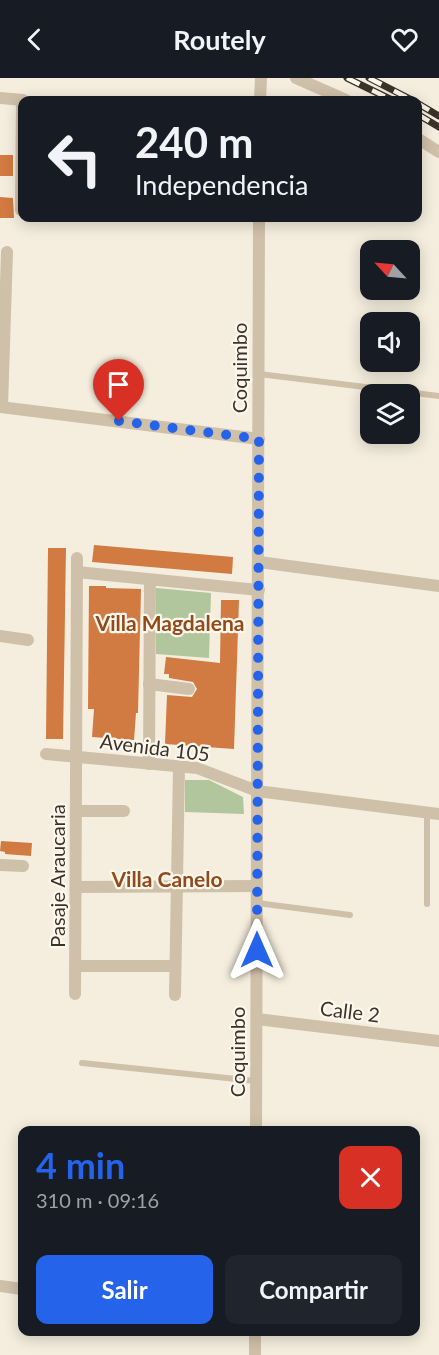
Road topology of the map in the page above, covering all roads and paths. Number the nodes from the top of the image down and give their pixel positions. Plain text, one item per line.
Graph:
1 (261, 78) edge
2 (296, 78) edge
3 (260, 96) edge
4 (337, 96) edge
5 (0, 98) edge
6 (18, 100) edge
7 (422, 141) edge
8 (439, 152) edge
9 (259, 222) edge
10 (7, 252) dead end
11 (258, 374) junction
12 (439, 396) edge
13 (1, 407) edge
14 (259, 439) junction
15 (77, 558) dead end
16 (259, 562) junction
17 (78, 572) junction
18 (150, 580) junction
19 (439, 586) edge
20 (259, 590) junction
21 (0, 636) edge
22 (28, 640) dead end
23 (149, 684) junction
24 (189, 689) dead end
25 (46, 754) dead end
26 (77, 757) junction
27 (149, 764) junction
28 (179, 767) junction
29 (257, 791) junction
30 (77, 811) junction
31 (124, 811) dead end
32 (433, 813) edge
33 (0, 864) edge
34 (23, 867) dead end
35 (177, 886) junction
36 (257, 886) junction
37 (76, 887) junction
38 (257, 903) junction
39 (427, 904) dead end
40 (350, 915) dead end
41 (76, 966) junction
42 (175, 966) junction
43 (75, 994) dead end
44 (175, 995) dead end
45 (257, 1019) junction
46 (439, 1041) edge
47 (82, 1063) dead end
48 (256, 1081) junction
49 (256, 1126) edge
50 (0, 1286) edge
51 (18, 1288) edge
52 (255, 1336) edge
53 (255, 1355) edge

1 - 3 street
2 - 4 street
5 - 6 street
7 - 8 street
9 - 11 street, Coquimbo
10 - 13 street
11 - 12 lane
11 - 14 street, Coquimbo
13 - 14 street
14 - 16 street, Coquimbo
15 - 17 street, Pasaje Araucaria
16 - 19 street
16 - 20 street, Coquimbo
17 - 18 street
17 - 26 street, Pasaje Araucaria
18 - 20 street
18 - 23 street
20 - 29 street, Coquimbo
21 - 22 street
23 - 24 street
23 - 27 street
25 - 26 street, Avenida 105
26 - 27 street, Avenida 105
26 - 30 street, Pasaje Araucaria
27 - 28 street, Avenida 105
28 - 29 street, Avenida 105
28 - 35 street
29 - 32 street, Avenida 105
29 - 36 street, Coquimbo
30 - 31 street
30 - 37 street, Pasaje Araucaria
32 - 39 lane
33 - 34 street
35 - 36 street
35 - 37 street
35 - 42 street
36 - 38 street, Coquimbo
37 - 41 street, Pasaje Araucaria
38 - 40 lane
38 - 45 street, Coquimbo
41 - 42 street
41 - 43 street, Pasaje Araucaria
42 - 44 street
45 - 46 street, Calle 2
45 - 48 street, Coquimbo
47 - 48 lane
48 - 49 street, Coquimbo
50 - 51 street
52 - 53 street

